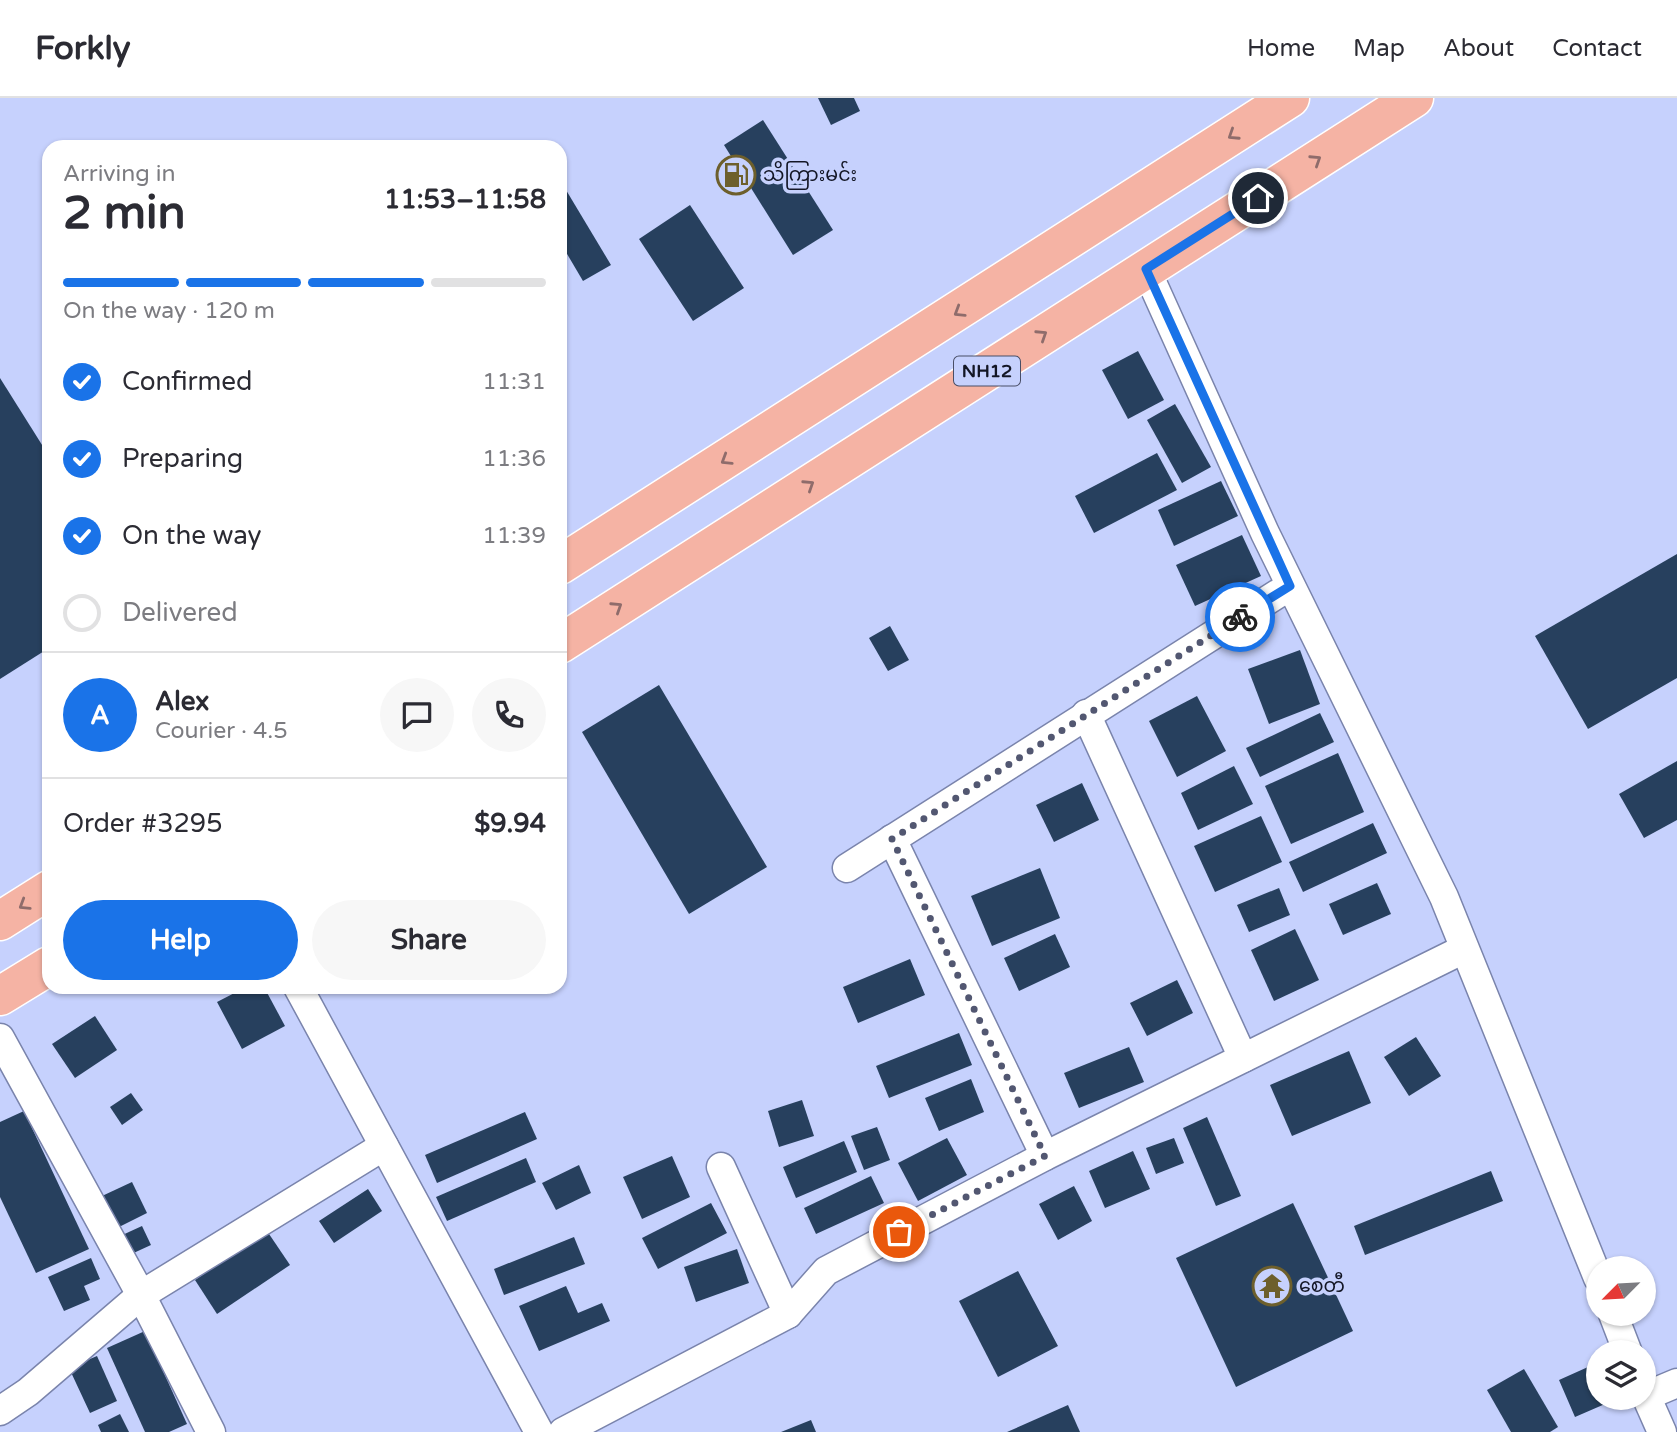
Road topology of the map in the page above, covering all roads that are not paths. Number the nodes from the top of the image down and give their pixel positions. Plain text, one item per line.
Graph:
1 (1290, 98) edge
2 (1414, 98) edge
3 (1146, 269) junction
4 (567, 561) edge
5 (1290, 586) junction
6 (567, 640) edge
7 (1086, 714) junction
8 (892, 839) junction
9 (847, 868) dead end
10 (42, 894) edge
11 (0, 921) edge
12 (1464, 949) junction
13 (42, 970) edge
14 (302, 994) edge
15 (0, 996) edge
16 (0, 1038) edge
17 (1243, 1058) junction
18 (384, 1146) junction
19 (1045, 1156) junction
20 (721, 1167) dead end
21 (1589, 1256) edge
22 (141, 1295) junction
23 (788, 1314) junction
24 (1677, 1383) edge
25 (1656, 1389) edge
26 (1651, 1410) edge
27 (0, 1411) edge
28 (1657, 1430) edge
29 (211, 1432) edge
30 (539, 1432) edge
31 (563, 1432) edge

1 -> 4 highway
3 -> 2 highway, NH12
3 - 5 street
6 -> 3 highway, NH12
5 - 7 street
5 - 12 street
7 - 8 street
7 - 17 street
8 - 9 street
8 - 19 street
10 -> 11 highway
12 - 17 street
12 - 21 street
13 - 15 highway
14 - 18 street
16 - 22 street
17 - 19 street
18 - 22 street
18 - 30 street
19 - 23 street
20 - 23 street
22 - 27 street
22 - 29 street
23 - 31 street
24 - 25 street
26 - 28 street

